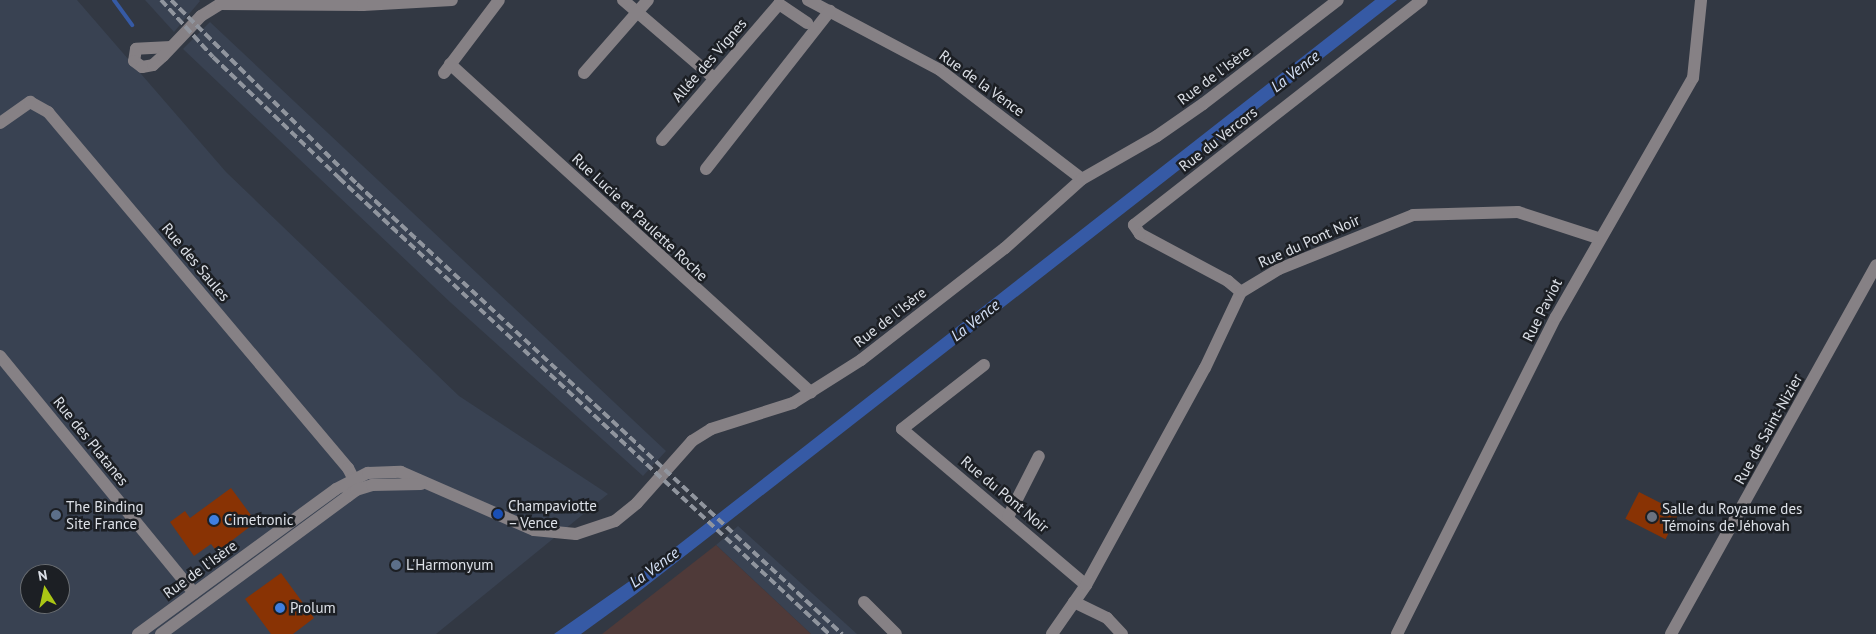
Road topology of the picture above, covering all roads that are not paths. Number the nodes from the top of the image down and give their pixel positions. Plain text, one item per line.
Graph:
1 (452, 0) edge
2 (498, 0) edge
3 (623, 0) edge
4 (648, 0) edge
5 (808, 0) edge
6 (1338, 0) edge
7 (1422, 0) edge
8 (1701, 0) edge
9 (830, 11) junction
10 (637, 12) junction
11 (806, 23) dead end
12 (171, 47) dead end
13 (584, 73) dead end
14 (714, 78) junction
15 (0, 123) edge
16 (662, 140) dead end
17 (706, 168) dead end
18 (1082, 179) junction
19 (1598, 238) junction
20 (1876, 265) edge
21 (1241, 292) junction
22 (0, 356) edge
23 (984, 365) dead end
24 (811, 392) junction
25 (1039, 456) dead end
26 (354, 478) junction
27 (428, 484) junction
28 (348, 496) junction
29 (1008, 517) junction
30 (1086, 585) junction
31 (194, 594) junction
32 (864, 602) dead end
33 (1074, 602) junction
34 (138, 634) edge
35 (161, 634) edge
36 (896, 634) edge
37 (1052, 634) edge
38 (1122, 634) edge
39 (1397, 634) edge
40 (1671, 634) edge

1 - 12 street
2 - 24 street, Rue Lucie et Paulette Roche
3 - 10 street
4 - 10 street
5 - 9 street, Rue de la Vence
6 - 18 street, Rue de l'Isère
7 - 21 street, Rue du Vercors
8 - 19 street, Rue Paviot
9 - 17 street
9 - 18 street, Rue de la Vence
10 - 13 street
10 - 14 street
11 - 14 street, Allée des Vignes
14 - 16 street, Allée des Vignes
15 - 26 street, Rue des Saules
18 - 24 street, Rue de l'Isère
19 - 21 street, Rue du Pont Noir
19 - 39 street, Rue Paviot
20 - 40 street, Rue de Saint-Nizier
21 - 30 street
22 - 31 street, Rue des Platanes
23 - 29 street, Rue du Pont Noir
24 - 27 street, Rue de l'Isère
25 - 29 street
26 - 27 street, Rue de l'Isère
26 - 28 street
26 - 31 street, Rue de l'Isère
27 - 28 street, Rue de l'Isère
28 - 35 street, Rue de l'Isère
29 - 30 street, Rue du Pont Noir
30 - 33 street
31 - 34 street, Rue de l'Isère
32 - 36 street
33 - 37 street
33 - 38 street

